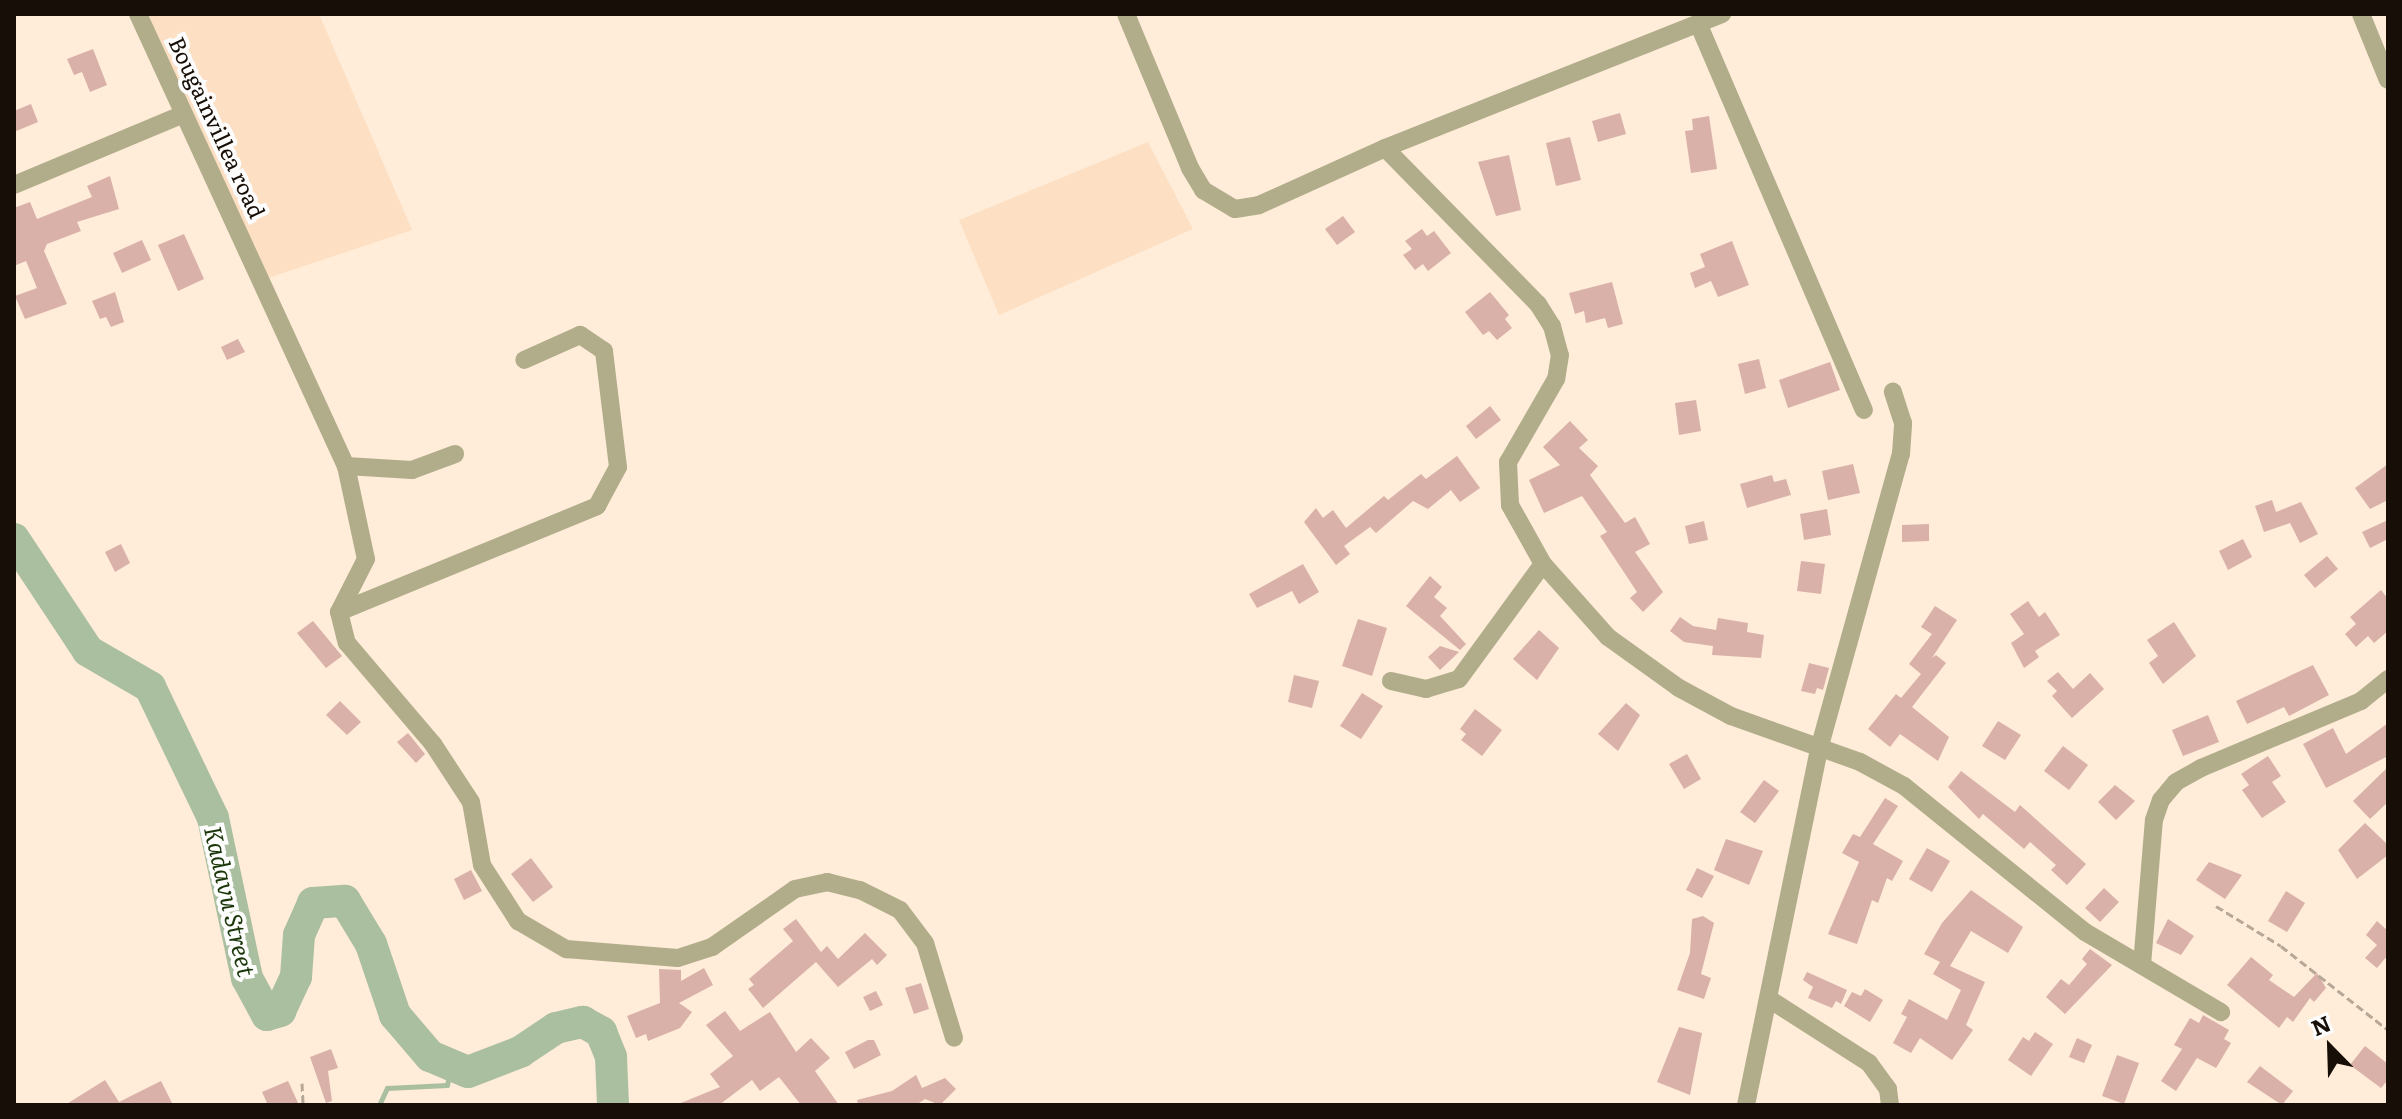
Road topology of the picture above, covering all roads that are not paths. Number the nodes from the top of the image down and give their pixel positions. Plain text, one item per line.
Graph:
1 (159, 14) edge
2 (1126, 14) edge
3 (1722, 14) edge
4 (2361, 14) edge
5 (142, 21) edge
6 (1698, 23) junction
7 (2388, 80) edge
8 (184, 114) junction
9 (1385, 148) junction
10 (14, 185) edge
11 (524, 360) dead end
12 (1893, 392) dead end
13 (1864, 410) dead end
14 (455, 454) dead end
15 (346, 466) junction
16 (1543, 564) junction
17 (339, 612) junction
18 (2388, 679) edge
19 (1391, 681) dead end
20 (1819, 749) junction
21 (2142, 965) junction
22 (1769, 999) junction
23 (2221, 1012) dead end
24 (954, 1038) dead end
25 (1746, 1105) edge
26 (1890, 1105) edge

1 - 5 street
2 - 9 street
3 - 6 street
4 - 7 street
5 - 8 street, Bougainvillea road
6 - 9 street
6 - 13 street
8 - 10 street
8 - 15 street, Bougainvillea road
9 - 16 street
11 - 17 street
12 - 20 street
14 - 15 street
15 - 17 street, Bougainvillea road
16 - 19 street
16 - 20 street
17 - 24 street
18 - 21 street
20 - 21 street
20 - 22 street
21 - 23 street
22 - 25 street
22 - 26 street

